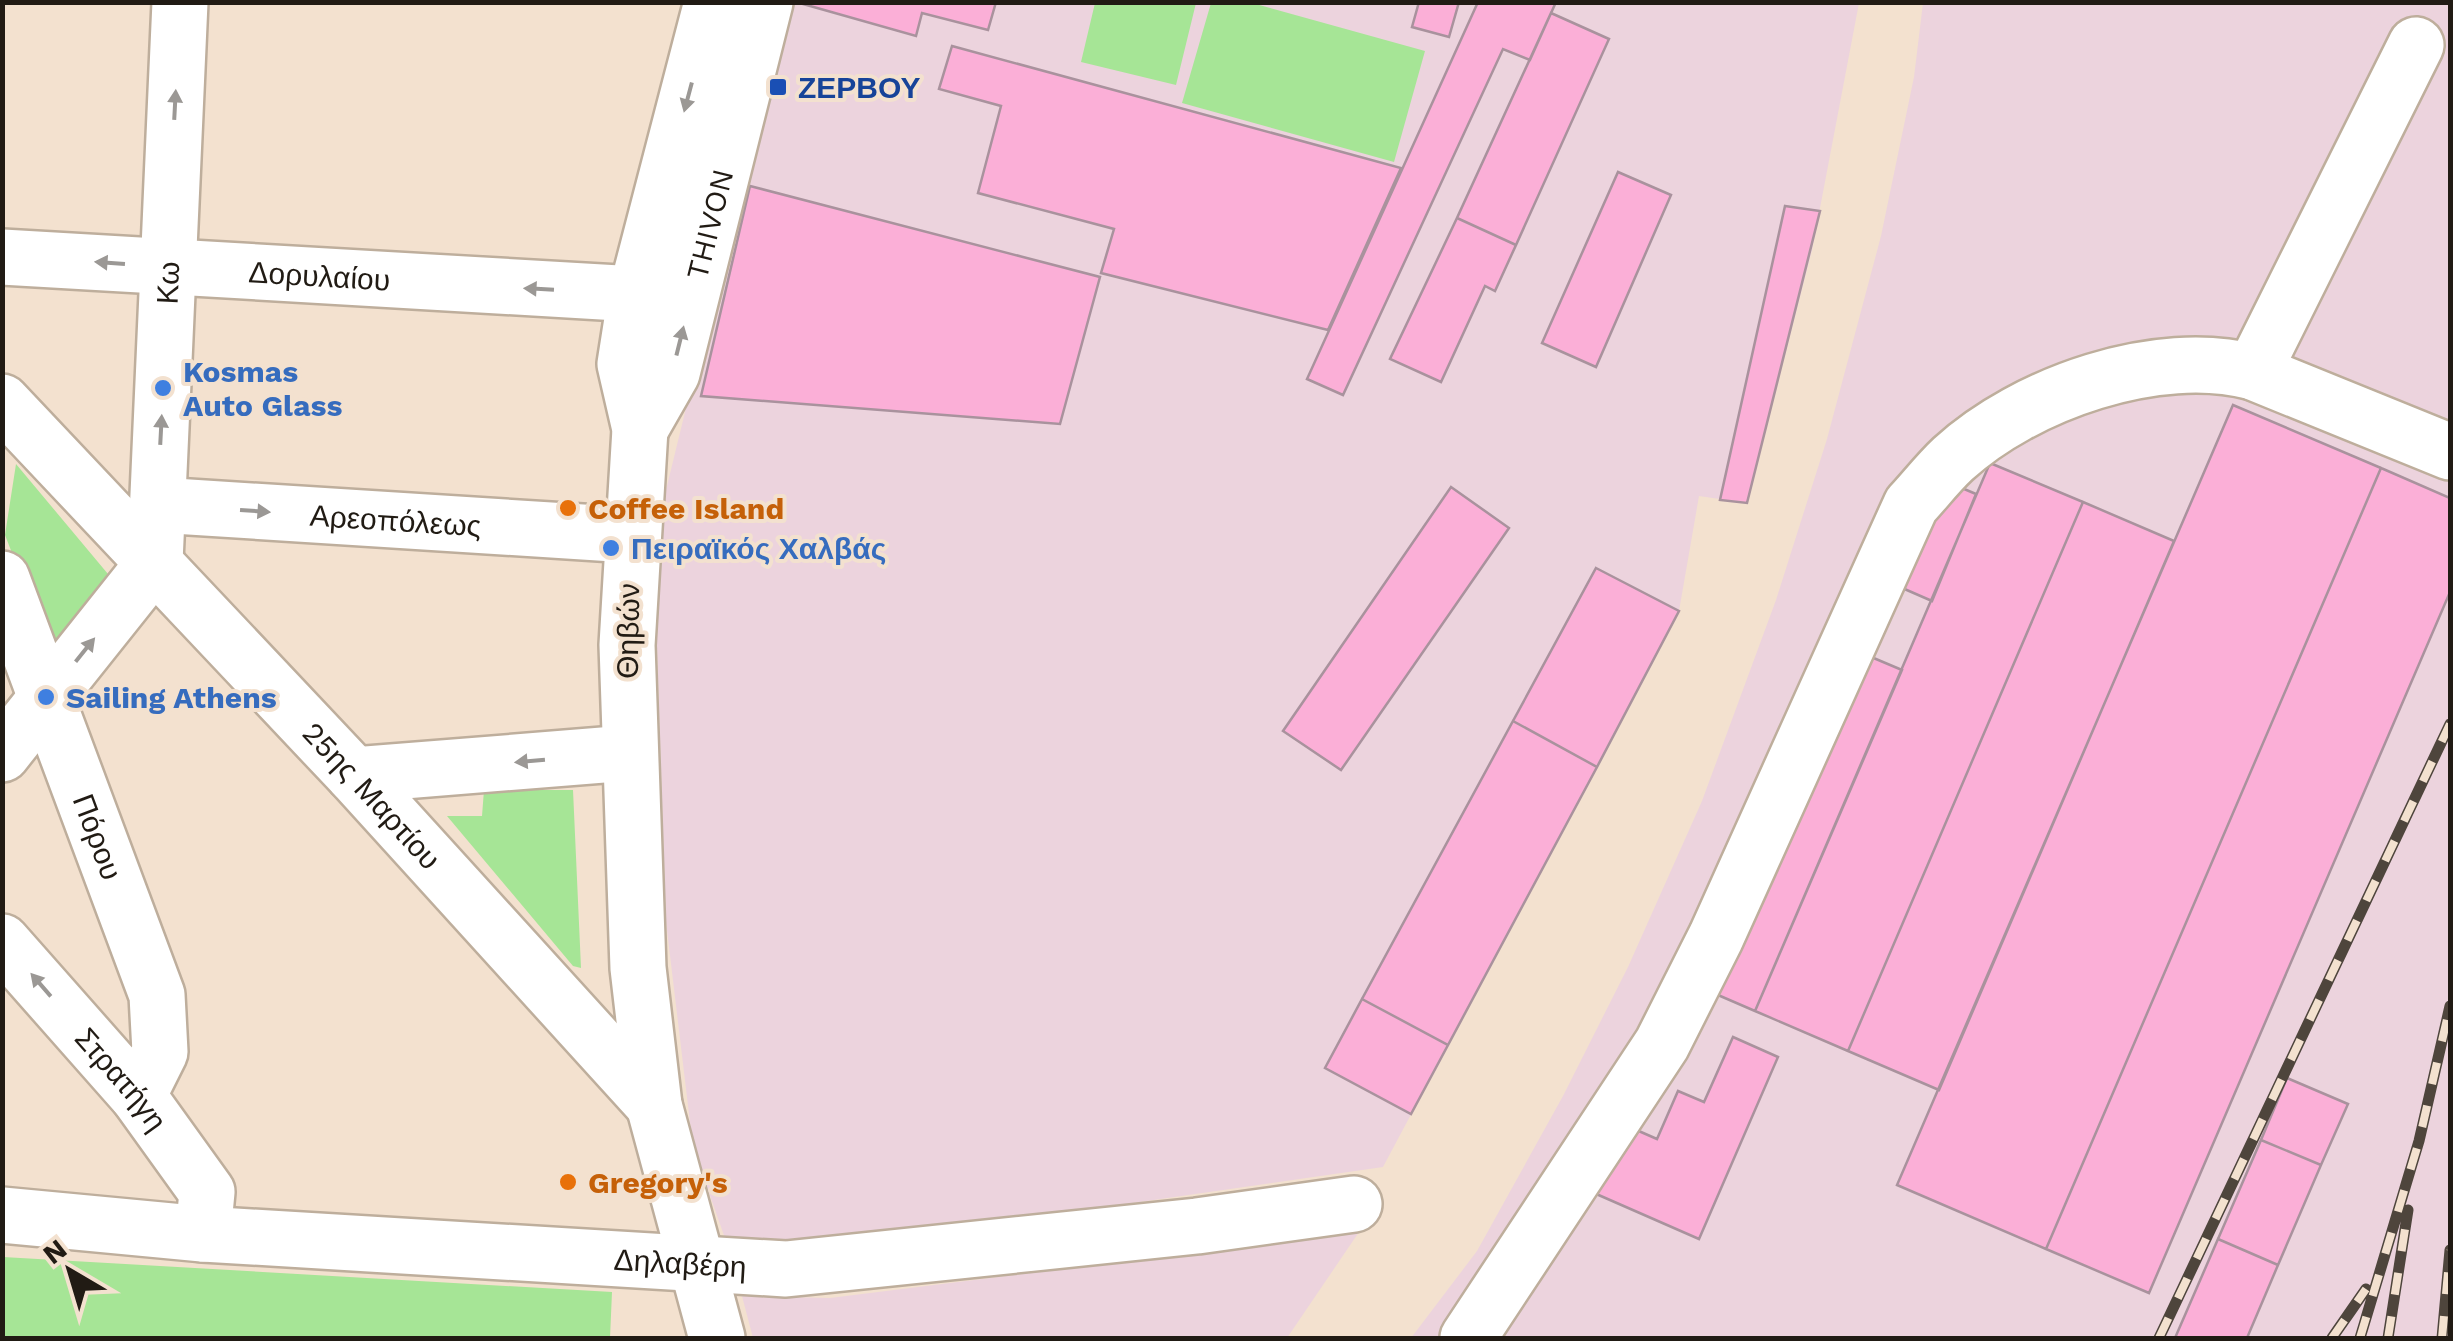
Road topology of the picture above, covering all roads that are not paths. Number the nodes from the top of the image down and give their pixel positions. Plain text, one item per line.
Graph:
1 (180, 2) edge
2 (712, 2) edge
3 (765, 2) edge
4 (2416, 45) dead end
5 (2, 256) edge
6 (168, 267) junction
7 (636, 294) junction
8 (2253, 372) junction
9 (2, 402) edge
10 (640, 429) junction
11 (2450, 452) edge
12 (158, 505) junction
13 (630, 534) junction
14 (155, 562) junction
15 (2, 578) edge
16 (47, 698) junction
17 (628, 753) junction
18 (2, 754) edge
19 (354, 775) junction
20 (2, 942) edge
21 (138, 1096) junction
22 (654, 1105) junction
23 (1354, 1204) dead end
24 (2, 1215) edge
25 (203, 1234) junction
26 (697, 1265) junction
27 (680, 1338) edge
28 (717, 1338) edge
29 (1468, 1338) edge

6 -> 1 street, Κω
2 -> 7 street, Θηβών
10 -> 3 street, THIVON
4 - 8 street
6 -> 5 street, Δορυλαίου
7 -> 6 street, Δορυλαίου
12 -> 6 street, Κω
7 - 10 street, Θηβών
8 - 11 street
8 - 29 street
9 - 14 street, 25ης Μαρτίου
10 - 13 street, Θηβών
12 -> 13 street, Αρεοπόλεως
12 - 14 street, Κω
13 - 17 street, Θηβών
16 -> 14 street
14 - 19 street, 25ης Μαρτίου
15 - 16 street, Πόρου
16 - 18 street
16 - 21 street, Πόρου
17 -> 19 street
17 - 22 street, Θηβών
19 - 22 street, 25ης Μαρτίου
21 -> 20 street, Στρατήγη
21 - 25 street, Στρατήγη
22 - 26 street, Θηβών
23 - 26 street, Δηλαβέρη
24 - 25 street, Δηλαβέρη
25 - 26 street, Δηλαβέρη
26 - 27 street, Θηβών
26 - 28 street, Θηβών

